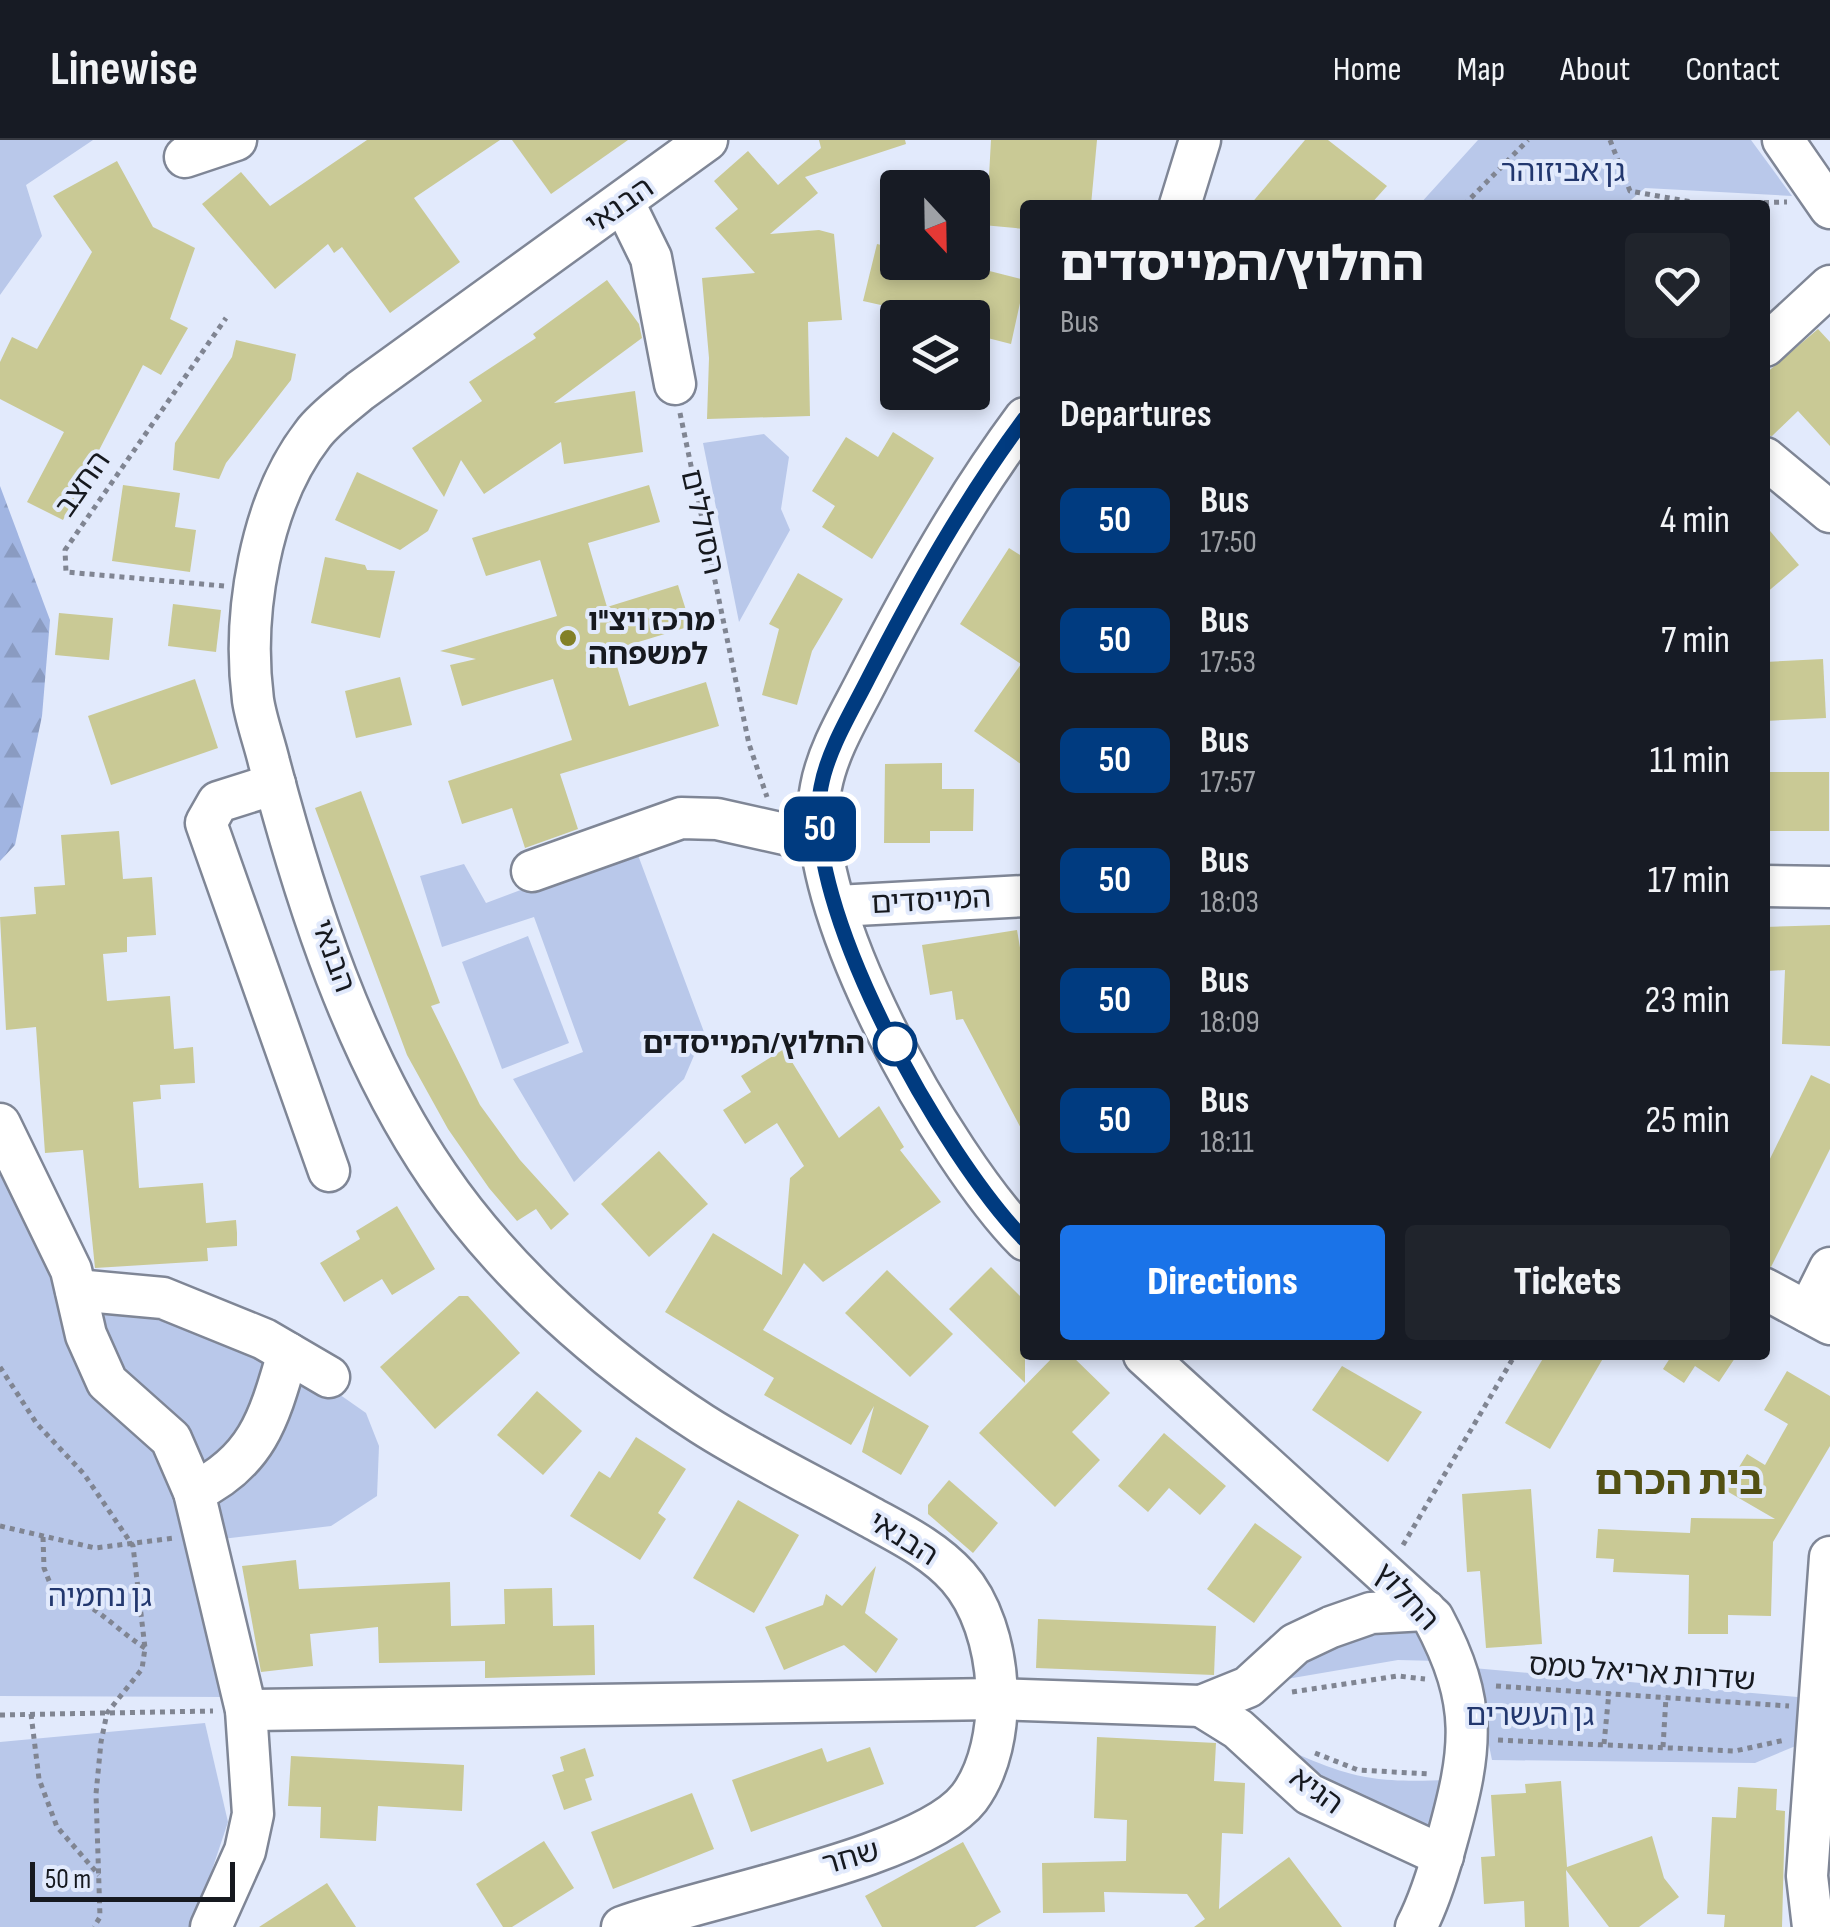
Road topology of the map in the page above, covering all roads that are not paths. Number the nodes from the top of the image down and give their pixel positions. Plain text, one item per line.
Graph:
1 (236, 140) edge
2 (707, 140) edge
3 (1200, 140) edge
4 (1784, 140) edge
5 (185, 156) dead end
6 (1182, 200) edge
7 (624, 203) junction
8 (1827, 204) edge
9 (1830, 286) edge
10 (1770, 341) edge
11 (675, 384) road end
12 (1020, 425) edge
13 (1770, 462) edge
14 (1830, 512) edge
15 (275, 784) junction
16 (820, 842) junction
17 (532, 871) dead end
18 (1770, 886) edge
19 (1830, 887) edge
20 (1020, 896) edge
21 (837, 906) junction
22 (0, 1124) edge
23 (328, 1171) dead end
24 (1020, 1233) edge
25 (1830, 1268) edge
26 (76, 1290) junction
27 (1770, 1292) edge
28 (1819, 1318) edge
29 (288, 1354) junction
30 (1150, 1360) edge
31 (328, 1377) dead end
32 (194, 1492) junction
33 (1830, 1557) edge
34 (1425, 1610) junction
35 (996, 1699) junction
36 (1200, 1706) junction
37 (246, 1710) junction
38 (1443, 1856) junction
39 (212, 1927) edge
40 (622, 1927) edge
41 (1416, 1927) edge
42 (1813, 1927) edge

1 - 5 street
2 - 7 street, הבנאי
3 - 6 street
4 - 8 street
7 - 11 street
7 - 15 street, הבנאי
9 - 10 street
12 - 16 street
13 - 14 street
15 - 23 street
15 - 35 street, הבנאי
16 - 17 street
16 - 21 street
18 - 19 street
20 - 21 street, המייסדים
21 - 24 street
22 - 26 street
25 - 28 street
26 - 29 street
26 - 32 street
27 - 28 street
29 - 31 street
29 - 32 street
30 - 34 street, החלוץ
32 - 37 street
33 - 42 street
34 - 36 street
34 - 38 street, החלוץ
35 - 36 street
35 - 37 street
35 - 40 street, שחר
36 - 38 street, הגיא
37 - 39 street
38 - 41 street, החלוץ

